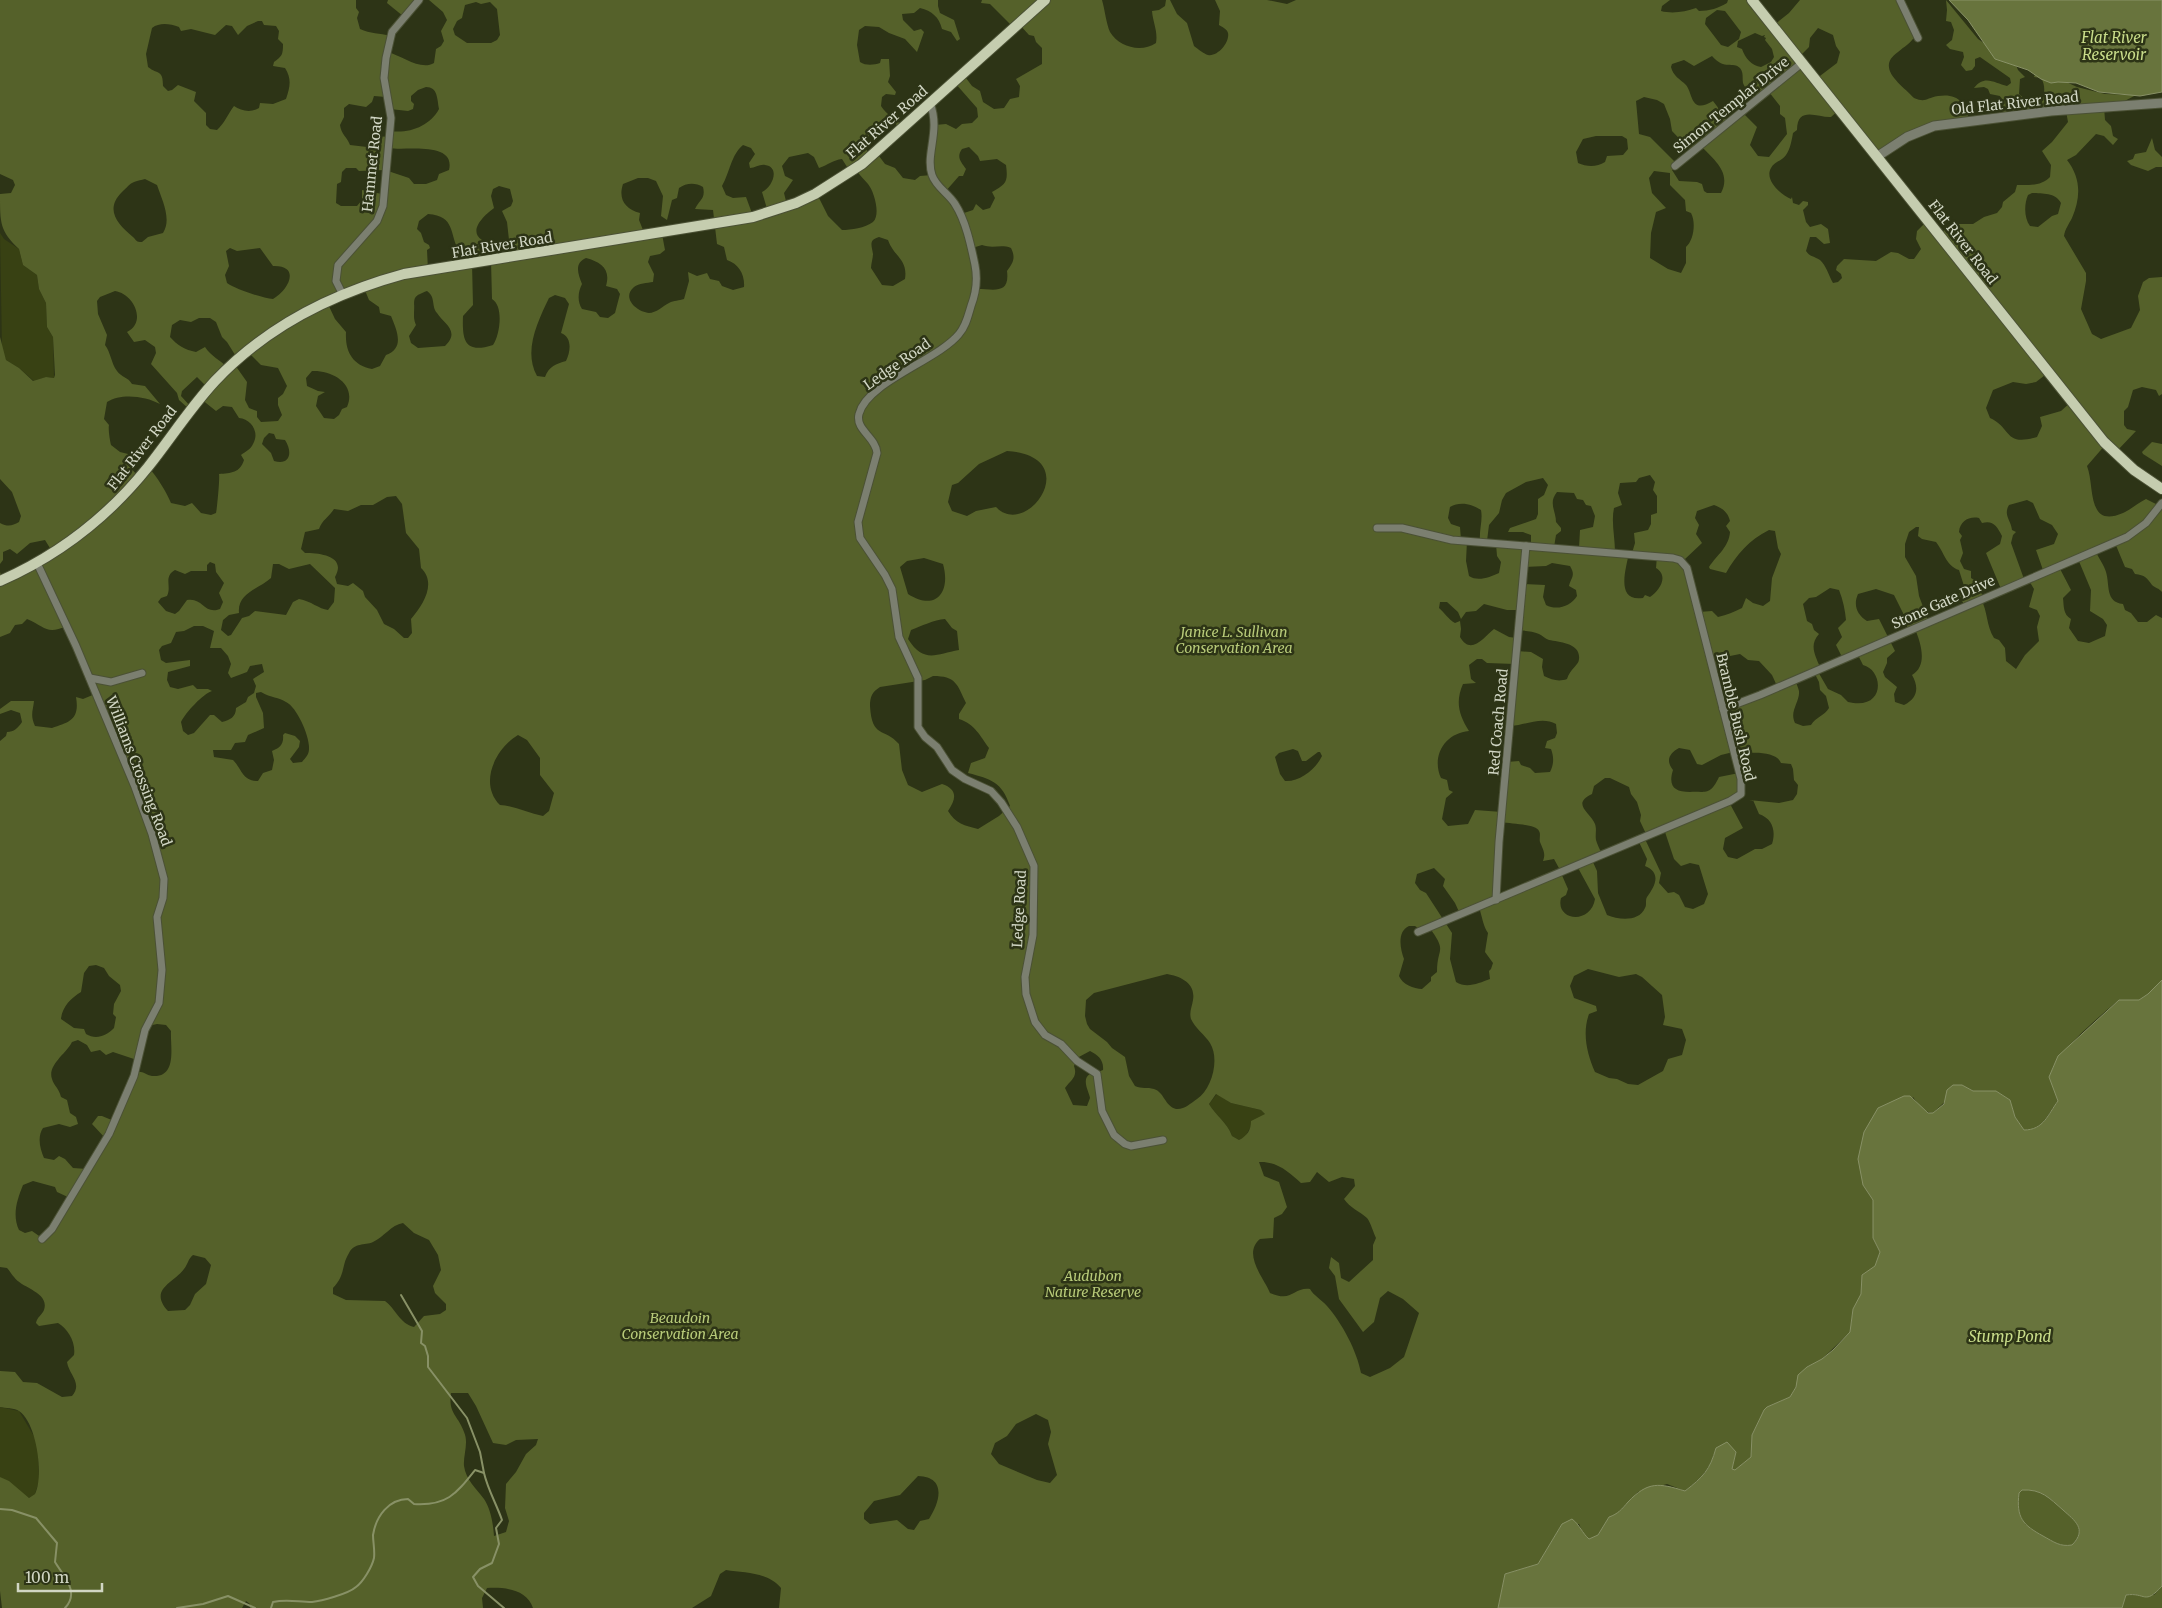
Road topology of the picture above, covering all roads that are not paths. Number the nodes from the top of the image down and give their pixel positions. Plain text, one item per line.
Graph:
1 (419, 0) edge
2 (1045, 0) edge
3 (1752, 0) edge
4 (1900, 0) edge
5 (1918, 38) dead end
6 (1802, 63) junction
7 (930, 103) junction
8 (2162, 104) edge
9 (1878, 156) junction
10 (1675, 166) dead end
11 (343, 294) junction
12 (2162, 489) edge
13 (2162, 503) edge
14 (1378, 528) dead end
15 (1526, 546) junction
16 (37, 563) junction
17 (0, 581) edge
18 (142, 673) dead end
19 (90, 678) junction
20 (1723, 709) junction
21 (1496, 900) junction
22 (1418, 932) dead end
23 (1163, 1140) dead end
24 (42, 1238) dead end

1 - 11 street, Hammet Road
2 - 7 main road, Flat River Road
3 - 6 main road, Flat River Road
4 - 5 street
6 - 9 main road, Flat River Road
6 - 10 street, Simon Templar Drive
7 - 11 main road, Flat River Road
7 - 23 street, Ledge Road
8 - 9 street, Old Flat River Road
9 - 12 main road, Flat River Road
11 - 16 main road, Flat River Road
13 - 20 street, Stone Gate Drive
14 - 15 street, Bramble Bush Road
15 - 20 street, Bramble Bush Road
15 - 21 street, Red Coach Road
16 - 17 main road, Flat River Road
16 - 19 street, Williams Crossing Road
18 - 19 street
19 - 24 street, Williams Crossing Road
20 - 21 street, Bramble Bush Road
21 - 22 street, Bramble Bush Road

